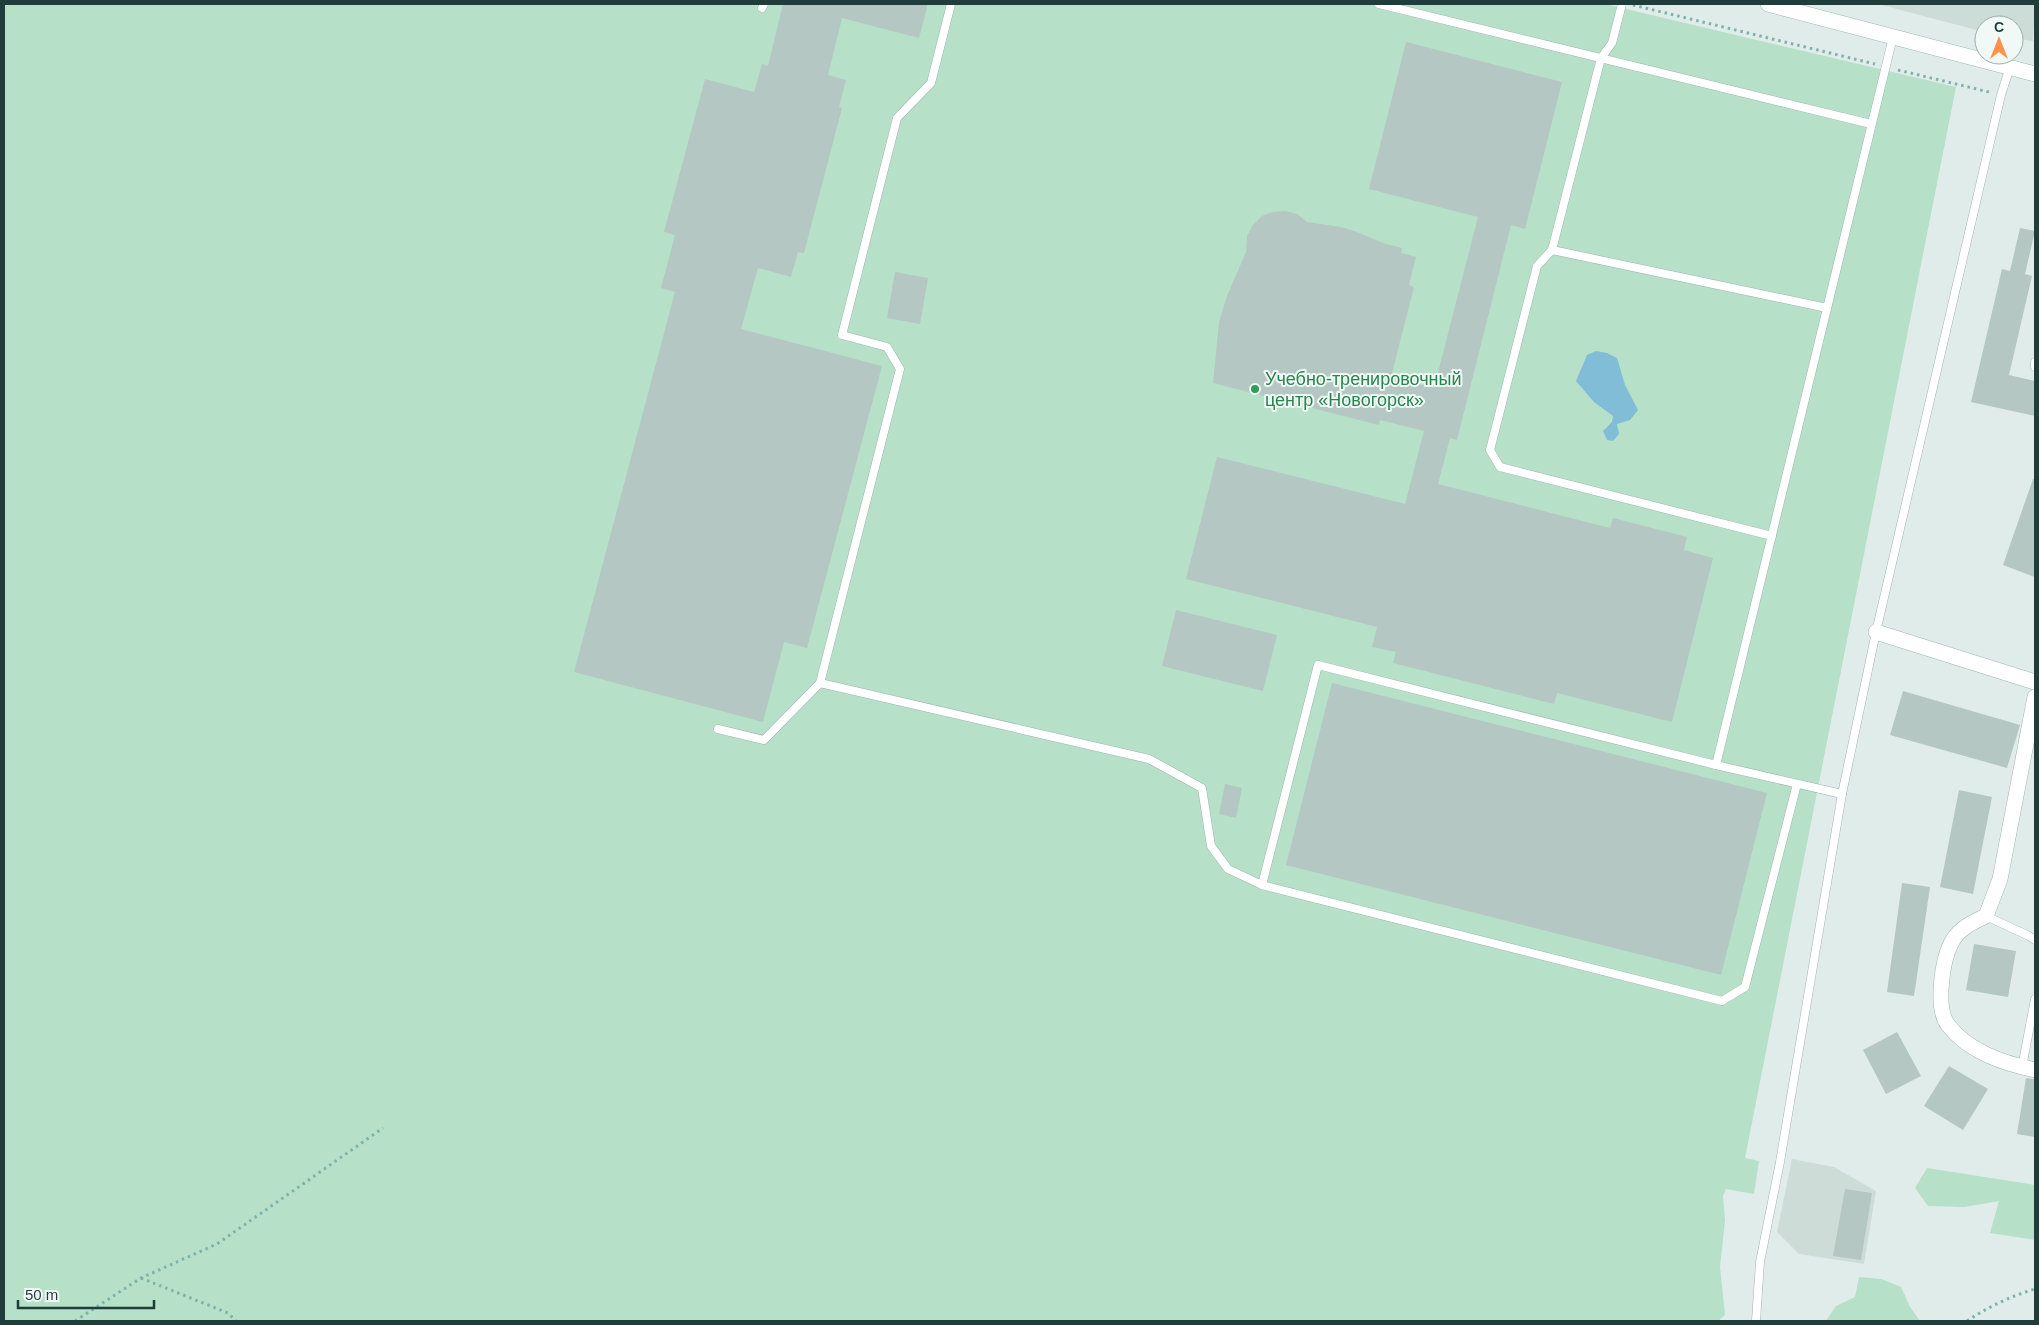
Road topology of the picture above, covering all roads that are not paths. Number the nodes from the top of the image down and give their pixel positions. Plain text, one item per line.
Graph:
1 (951, 4) edge
2 (1379, 4) edge
3 (1622, 4) edge
4 (1768, 4) edge
5 (1894, 37) junction
6 (1601, 58) junction
7 (2010, 67) junction
8 (2035, 74) edge
9 (1871, 124) junction
10 (1552, 250) junction
11 (1827, 308) junction
12 (2035, 362) edge
13 (2035, 368) edge
14 (1772, 536) junction
15 (1876, 632) junction
16 (2035, 682) edge
17 (820, 683) junction
18 (2035, 697) edge
19 (718, 729) dead end
20 (1716, 765) junction
21 (1796, 784) junction
22 (1842, 794) junction
23 (1262, 885) junction
24 (1986, 916) junction
25 (2035, 940) edge
26 (2035, 999) edge
27 (2029, 1068) edge
28 (1756, 1321) edge

1 - 17 lane
2 - 6 lane
3 - 6 lane
4 - 5 street
5 - 7 street
5 - 9 lane
6 - 9 lane
6 - 10 lane
7 - 8 street
7 - 15 lane
9 - 11 lane
10 - 11 lane
10 - 14 lane
11 - 14 lane
12 - 13 lane
14 - 20 lane
15 - 16 street
15 - 22 lane
17 - 19 lane
17 - 23 lane
18 - 24 street
20 - 21 lane
20 - 23 lane
21 - 22 lane
21 - 23 lane
22 - 28 lane
24 - 25 lane
24 - 27 street
26 - 27 lane

